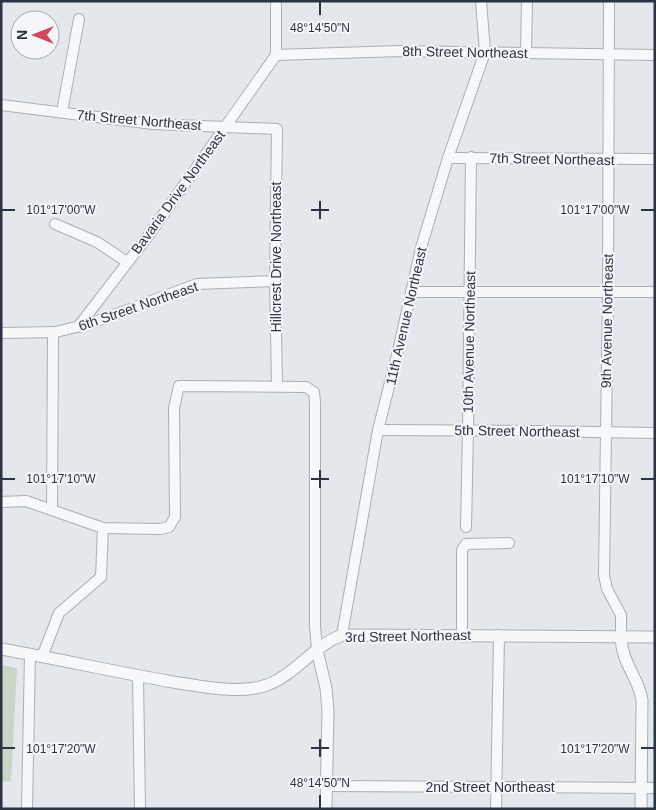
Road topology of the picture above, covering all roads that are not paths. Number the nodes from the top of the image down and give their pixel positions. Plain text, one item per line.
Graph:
1 (276, 1) edge
2 (481, 1) edge
3 (527, 1) edge
4 (608, 1) edge
5 (79, 20) dead end
6 (485, 52) junction
7 (526, 53) junction
8 (609, 54) junction
9 (276, 55) junction
10 (655, 55) edge
11 (1, 105) edge
12 (62, 112) junction
13 (225, 127) junction
14 (277, 129) joint
15 (471, 157) junction
16 (448, 158) junction
17 (655, 159) edge
18 (609, 160) junction
19 (55, 224) dead end
20 (127, 262) junction
21 (275, 281) junction
22 (411, 292) junction
23 (470, 292) junction
24 (608, 292) junction
25 (655, 292) edge
26 (78, 327) junction
27 (54, 332) junction
28 (1, 334) edge
29 (277, 386) junction
30 (378, 430) junction
31 (468, 431) junction
32 (605, 432) junction
33 (655, 433) edge
34 (1, 502) edge
35 (52, 509) junction
36 (466, 527) dead end
37 (103, 528) junction
38 (509, 543) dead end
39 (342, 635) junction
40 (462, 635) junction
41 (499, 635) junction
42 (621, 637) junction
43 (655, 637) edge
44 (1, 649) edge
45 (317, 650) junction
46 (30, 654) junction
47 (42, 657) junction
48 (138, 676) junction
49 (326, 786) junction
50 (496, 788) junction
51 (642, 788) junction
52 (655, 788) edge
53 (27, 809) edge
54 (140, 809) edge
55 (326, 809) edge
56 (496, 809) edge
57 (641, 809) edge

1 - 9 street
2 - 6 street, 11th Avenue Northeast
3 - 7 street
4 - 8 street, 9th Avenue Northeast
5 - 12 street
6 - 7 street, 8th Street Northeast
6 - 9 street, 8th Street Northeast
6 - 16 street, 11th Avenue Northeast
7 - 8 street, 8th Street Northeast
8 - 10 street, 8th Street Northeast
8 - 18 street, 9th Avenue Northeast
9 - 13 street, Bavaria Drive Northeast
11 - 12 street, 7th Street Northeast
12 - 13 street, 7th Street Northeast
13 - 14 street, 7th Street Northeast
13 - 20 street, Bavaria Drive Northeast
14 - 21 street, Hillcrest Drive Northeast
15 - 16 street, 7th Street Northeast
15 - 18 street, 7th Street Northeast
15 - 23 street, 10th Avenue Northeast
16 - 22 street, 11th Avenue Northeast
17 - 18 street, 7th Street Northeast
18 - 24 street, 9th Avenue Northeast
19 - 20 street
20 - 26 street, Bavaria Drive Northeast
21 - 26 street, 6th Street Northeast
21 - 29 street, Hillcrest Drive Northeast
22 - 23 street
22 - 30 street, 11th Avenue Northeast
23 - 24 street
23 - 31 street, 10th Avenue Northeast
24 - 25 street
24 - 32 street, 9th Avenue Northeast
26 - 27 street, 6th Street Northeast
27 - 28 street, 6th Street Northeast
27 - 35 street
29 - 37 street
29 - 45 street
30 - 31 street, 5th Street Northeast
30 - 39 street, 11th Avenue Northeast
31 - 32 street, 5th Street Northeast
31 - 36 street, 10th Avenue Northeast
32 - 33 street, 5th Street Northeast
32 - 42 street, 9th Avenue Northeast
34 - 35 street
35 - 37 street
37 - 47 street
38 - 40 street
39 - 40 street, 3rd Street Northeast
39 - 45 street, 3rd Street Northeast
40 - 41 street, 3rd Street Northeast
41 - 42 street, 3rd Street Northeast
41 - 50 street
42 - 43 street, 3rd Street Northeast
42 - 51 street
44 - 46 street, 3rd Street Northeast
45 - 48 street, 3rd Street Northeast
45 - 49 street
46 - 47 street, 3rd Street Northeast
46 - 53 street
47 - 48 street, 3rd Street Northeast
48 - 54 street
49 - 50 street, 2nd Street Northeast
49 - 55 street
50 - 51 street, 2nd Street Northeast
50 - 56 street
51 - 52 street, 2nd Street Northeast
51 - 57 street

